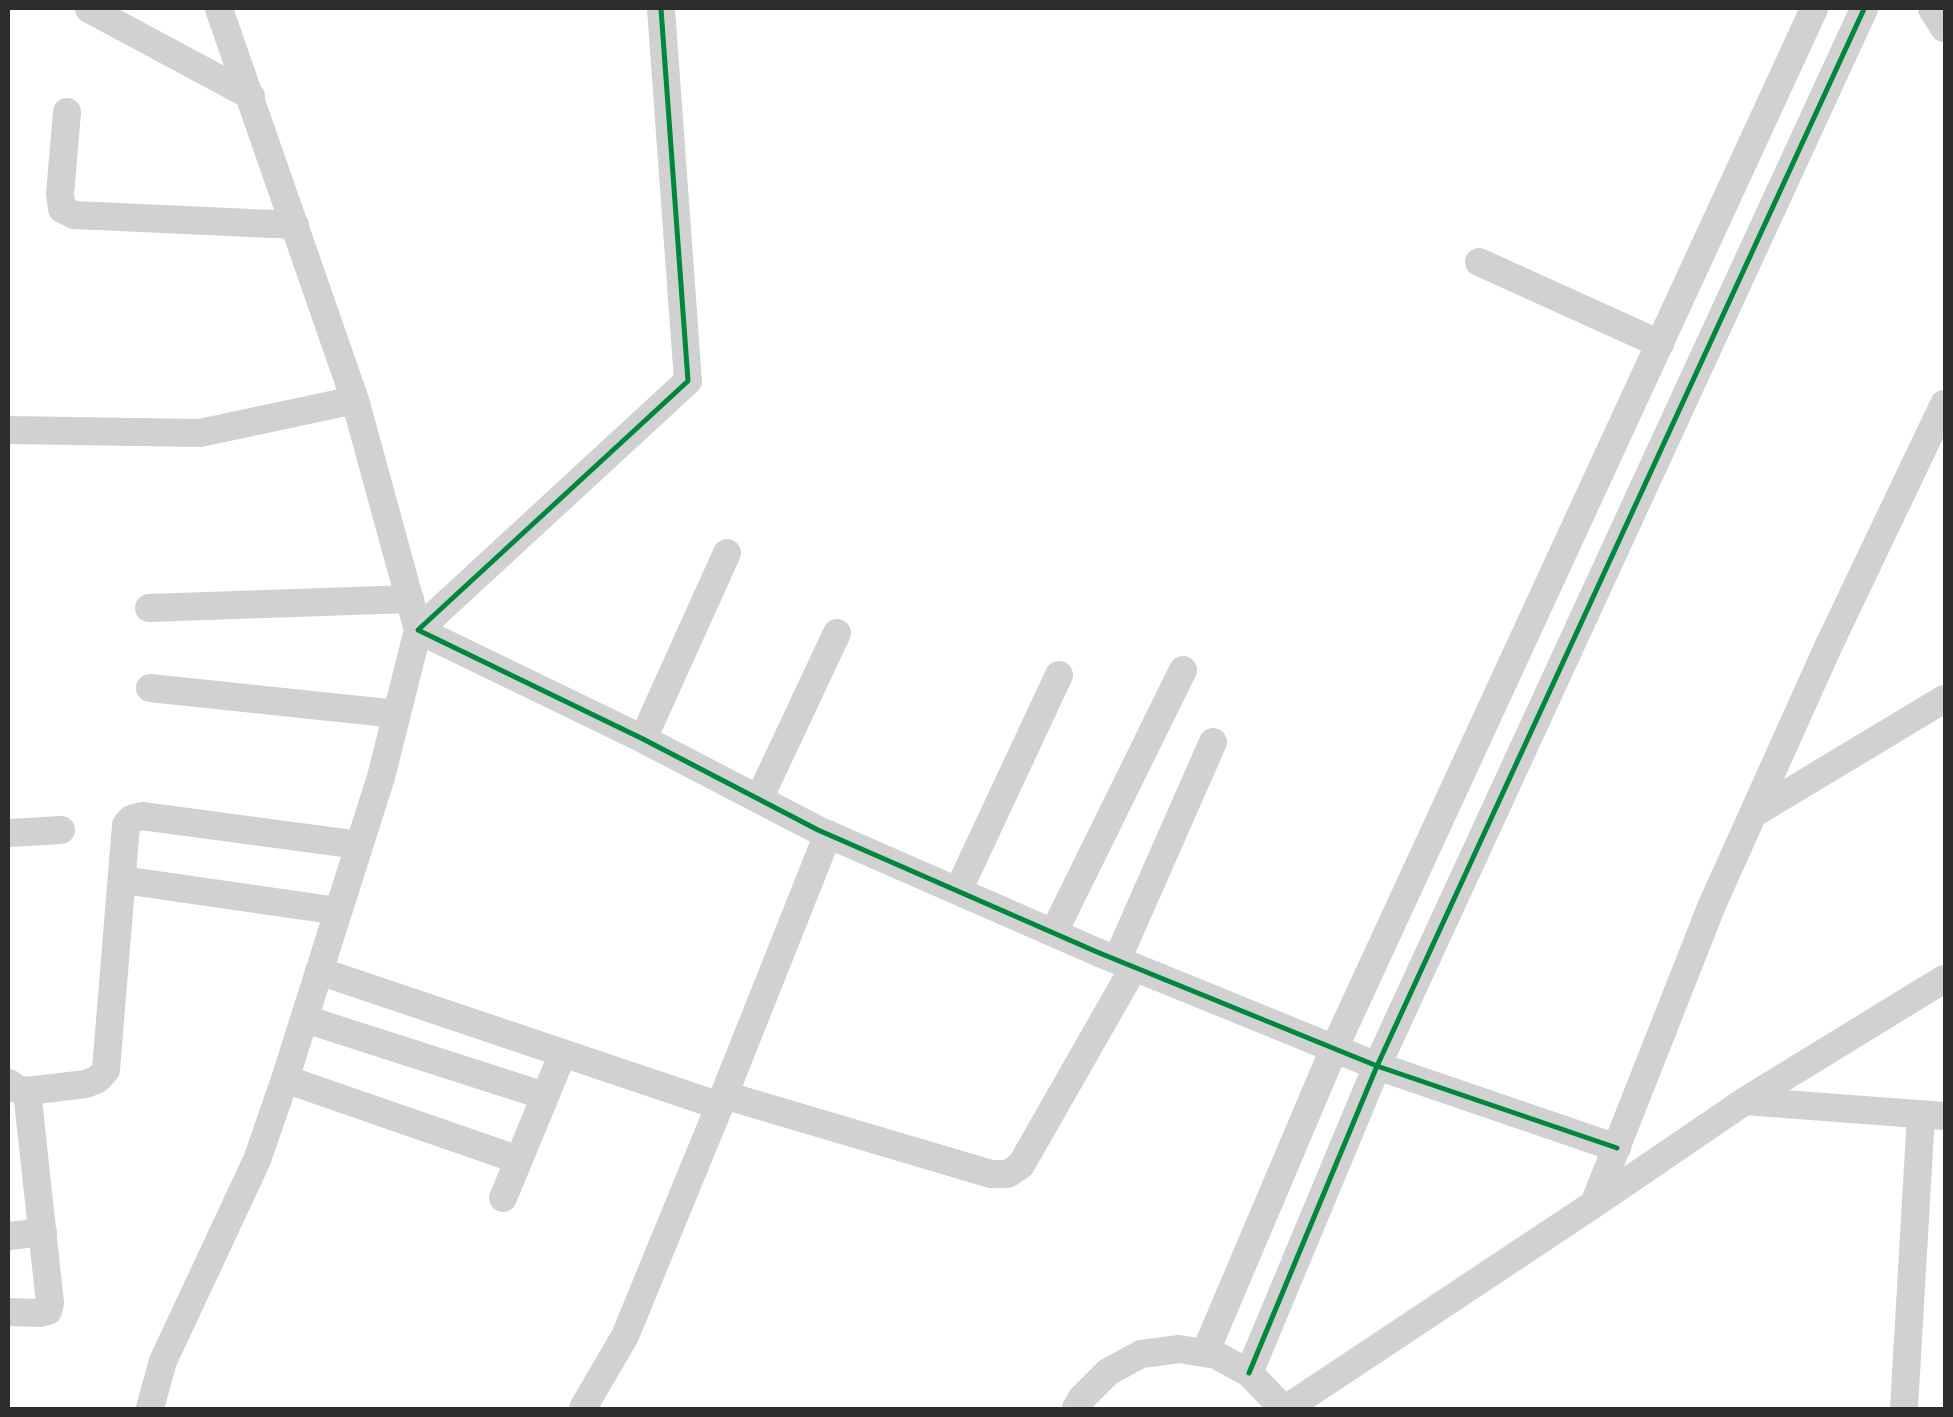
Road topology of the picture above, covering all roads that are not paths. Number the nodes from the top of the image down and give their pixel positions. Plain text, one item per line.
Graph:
1 (89, 9) edge
2 (219, 9) edge
3 (661, 9) edge
4 (1814, 9) edge
5 (1864, 9) edge
6 (1932, 9) edge
7 (1944, 28) edge
8 (251, 96) junction
9 (68, 112) dead end
10 (295, 225) junction
11 (1478, 262) dead end
12 (1660, 344) junction
13 (355, 400) junction
14 (1944, 404) edge
15 (9, 430) edge
16 (727, 553) dead end
17 (410, 599) junction
18 (149, 608) dead end
19 (418, 630) junction
20 (836, 634) dead end
21 (1183, 670) dead end
22 (1059, 674) dead end
23 (150, 688) dead end
24 (1944, 699) edge
25 (397, 714) junction
26 (643, 738) junction
27 (1213, 742) dead end
28 (759, 799) junction
29 (1754, 814) junction
30 (61, 830) dead end
31 (9, 833) edge
32 (828, 834) junction
33 (359, 845) junction
34 (123, 880) junction
35 (958, 891) junction
36 (338, 911) junction
37 (1054, 932) junction
38 (1125, 963) junction
39 (319, 971) junction
40 (1944, 979) edge
41 (305, 1019) junction
42 (1334, 1049) junction
43 (563, 1053) junction
44 (1377, 1066) junction
45 (285, 1079) junction
46 (18, 1087) edge
47 (545, 1096) junction
48 (722, 1101) junction
49 (1745, 1101) junction
50 (1933, 1116) edge
51 (1617, 1148) junction
52 (519, 1160) junction
53 (504, 1198) dead end
54 (1594, 1204) junction
55 (43, 1232) junction
56 (9, 1236) edge
57 (9, 1312) edge
58 (1205, 1353) junction
59 (1249, 1373) junction
60 (150, 1408) edge
61 (584, 1408) edge
62 (1076, 1408) edge
63 (1279, 1408) edge
64 (1287, 1408) edge
65 (1904, 1408) edge

1 - 8 street
2 - 8 street
3 - 19 street
4 - 12 street
5 - 44 street
6 - 7 street
8 - 10 street
9 - 10 street
10 - 13 street
11 - 12 street
12 - 42 street
13 - 15 street
13 - 17 street
14 - 29 street
16 - 26 street
17 - 18 street
17 - 19 street
19 - 25 street
19 - 26 street
20 - 28 street
21 - 37 street
22 - 35 street
23 - 25 street
24 - 29 street
25 - 33 street
26 - 28 street
27 - 38 street
28 - 32 street
29 - 51 street
30 - 31 street
32 - 35 street
32 - 48 street
33 - 34 street
33 - 36 street
34 - 36 street
34 - 46 street
35 - 37 street
36 - 39 street
37 - 38 street
38 - 42 street
38 - 48 street
39 - 41 street
39 - 43 street
40 - 49 street
41 - 45 street
41 - 47 street
42 - 44 street
42 - 58 street
43 - 47 street
43 - 48 street
44 - 51 street
44 - 59 street
45 - 52 street
45 - 60 street
46 - 55 street
47 - 52 street
48 - 61 street
49 - 50 street
49 - 54 street
50 - 65 street
51 - 54 street
52 - 53 street
54 - 64 street
55 - 56 street
55 - 57 street
58 - 59 street
58 - 62 street
59 - 63 street

